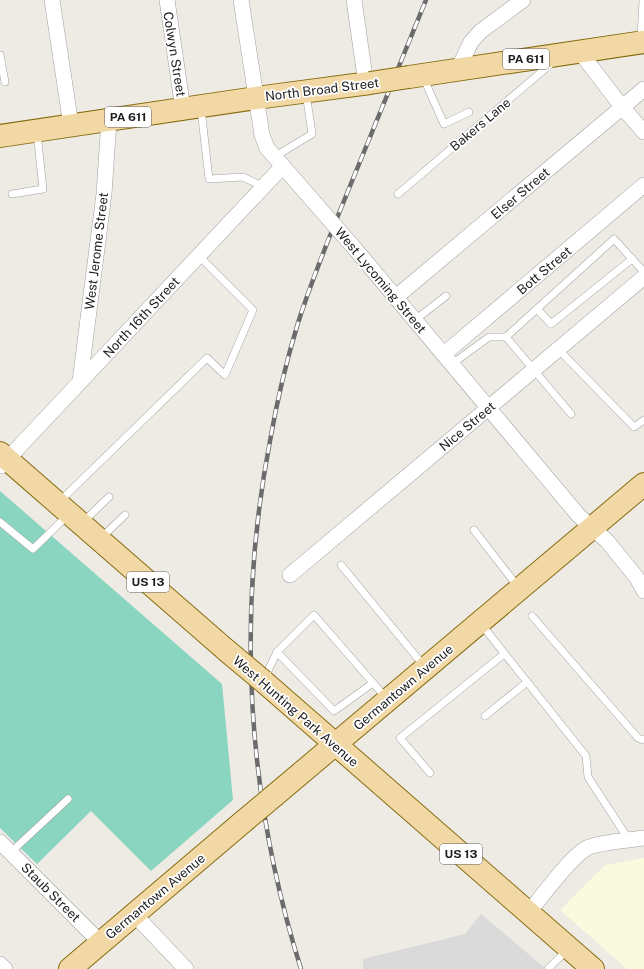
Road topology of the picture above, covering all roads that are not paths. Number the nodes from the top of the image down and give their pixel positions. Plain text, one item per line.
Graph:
1 (52, 0) edge
2 (167, 0) edge
3 (241, 0) edge
4 (354, 0) edge
5 (523, 0) edge
6 (643, 0) edge
7 (642, 43) edge
8 (571, 53) junction
9 (0, 55) edge
10 (458, 69) junction
11 (415, 76) junction
12 (5, 82) dead end
13 (368, 83) junction
14 (644, 90) edge
15 (306, 91) junction
16 (256, 98) junction
17 (192, 107) junction
18 (622, 107) junction
19 (469, 112) dead end
20 (109, 120) junction
21 (71, 125) junction
22 (37, 131) junction
23 (644, 132) edge
24 (0, 136) edge
25 (278, 162) junction
26 (644, 185) edge
27 (264, 187) junction
28 (12, 194) dead end
29 (398, 194) dead end
30 (198, 255) junction
31 (632, 259) junction
32 (644, 272) edge
33 (644, 277) edge
34 (446, 296) dead end
35 (396, 297) junction
36 (537, 309) junction
37 (415, 320) junction
38 (506, 336) junction
39 (558, 349) junction
40 (448, 359) junction
41 (534, 369) junction
42 (80, 381) junction
43 (488, 408) junction
44 (571, 414) dead end
45 (644, 420) edge
46 (2, 460) edge
47 (644, 484) edge
48 (109, 497) dead end
49 (70, 514) junction
50 (125, 515) dead end
51 (0, 522) edge
52 (592, 527) junction
53 (474, 530) dead end
54 (100, 540) junction
55 (341, 565) dead end
56 (290, 575) dead end
57 (641, 577) edge
58 (520, 588) junction
59 (644, 591) edge
60 (532, 616) dead end
61 (479, 622) junction
62 (277, 652) junction
63 (504, 654) junction
64 (425, 668) junction
65 (263, 681) junction
66 (527, 682) junction
67 (373, 683) junction
68 (387, 700) junction
69 (485, 716) dead end
70 (644, 740) edge
71 (335, 744) junction
72 (430, 773) dead end
73 (68, 799) dead end
74 (644, 838) edge
75 (629, 840) junction
76 (0, 842) edge
77 (11, 852) junction
78 (528, 913) junction
79 (134, 914) junction
80 (100, 943) junction
81 (569, 948) junction
82 (0, 964) edge
83 (5, 969) edge
84 (70, 969) edge
85 (186, 969) edge
86 (548, 969) edge
87 (593, 969) edge

1 - 21 street
2 - 17 street, Colwyn Street
3 - 16 street, West Lycoming Street
4 - 13 street
5 - 10 street
6 - 7 lane
7 - 8 main road, North Broad Street / PA 611
8 - 10 main road, North Broad Street / PA 611
8 - 18 street
8 - 29 lane, Bakers Lane
9 - 12 lane
10 - 11 main road, North Broad Street / PA 611
11 - 13 main road, North Broad Street / PA 611, bridge
11 - 19 lane
13 - 15 main road, North Broad Street / PA 611
14 - 18 street, Elser Street
15 - 16 main road, North Broad Street / PA 611
15 - 25 lane
16 - 17 main road, North Broad Street / PA 611
16 - 25 street, West Lycoming Street
17 - 20 main road, North Broad Street / PA 611
17 - 27 lane
18 - 23 street
18 - 35 street, Elser Street
20 - 21 main road, North Broad Street / PA 611
20 - 42 street, West Jerome Street
21 - 22 main road, North Broad Street / PA 611
22 - 24 main road, North Broad Street / PA 611
22 - 28 lane
25 - 27 street, North 16th Street
25 - 35 street, West Lycoming Street, bridge
26 - 40 street, Bott Street
27 - 30 street, North 16th Street
30 - 42 street, North 16th Street
30 - 49 lane
31 - 32 lane
31 - 36 lane
31 - 36 lane
33 - 39 street, Nice Street
34 - 37 lane
35 - 37 street, West Lycoming Street
36 - 38 lane
37 - 40 street, West Lycoming Street
38 - 40 lane
38 - 41 lane
39 - 41 street, Nice Street
39 - 45 lane
40 - 43 street, West Lycoming Street
41 - 43 street, Nice Street
41 - 44 lane
42 - 46 street, North 16th Street
43 - 52 street, West Lycoming Street
43 - 56 street, Nice Street
46 - 49 main road, West Hunting Park Avenue / US 13
47 - 52 main road, Germantown Avenue
48 - 49 lane
49 - 51 lane
49 - 54 main road, West Hunting Park Avenue / US 13
50 - 54 lane
52 - 57 street, West Lycoming Street
52 - 58 main road, Germantown Avenue
53 - 58 lane
54 - 65 main road, West Hunting Park Avenue / US 13, bridge
55 - 64 lane
57 - 59 street, West Lycoming Street
58 - 61 main road, Germantown Avenue
60 - 70 lane
61 - 63 lane
61 - 64 main road, Germantown Avenue
62 - 65 lane
62 - 67 lane
62 - 67 lane
63 - 66 lane
63 - 72 lane
64 - 68 main road, Germantown Avenue
65 - 71 main road, West Hunting Park Avenue / US 13
66 - 69 lane
66 - 75 lane
67 - 68 lane
68 - 71 main road, Germantown Avenue
71 - 78 main road, West Hunting Park Avenue / US 13
71 - 79 main road, Germantown Avenue, bridge
73 - 77 lane
74 - 75 street
75 - 78 street
76 - 77 street, Staub Street
77 - 80 street, Staub Street
78 - 81 main road, West Hunting Park Avenue / US 13
79 - 80 main road, Germantown Avenue
79 - 85 street
80 - 84 main road, Germantown Avenue
81 - 86 lane
81 - 87 main road, West Hunting Park Avenue / US 13
82 - 83 street

